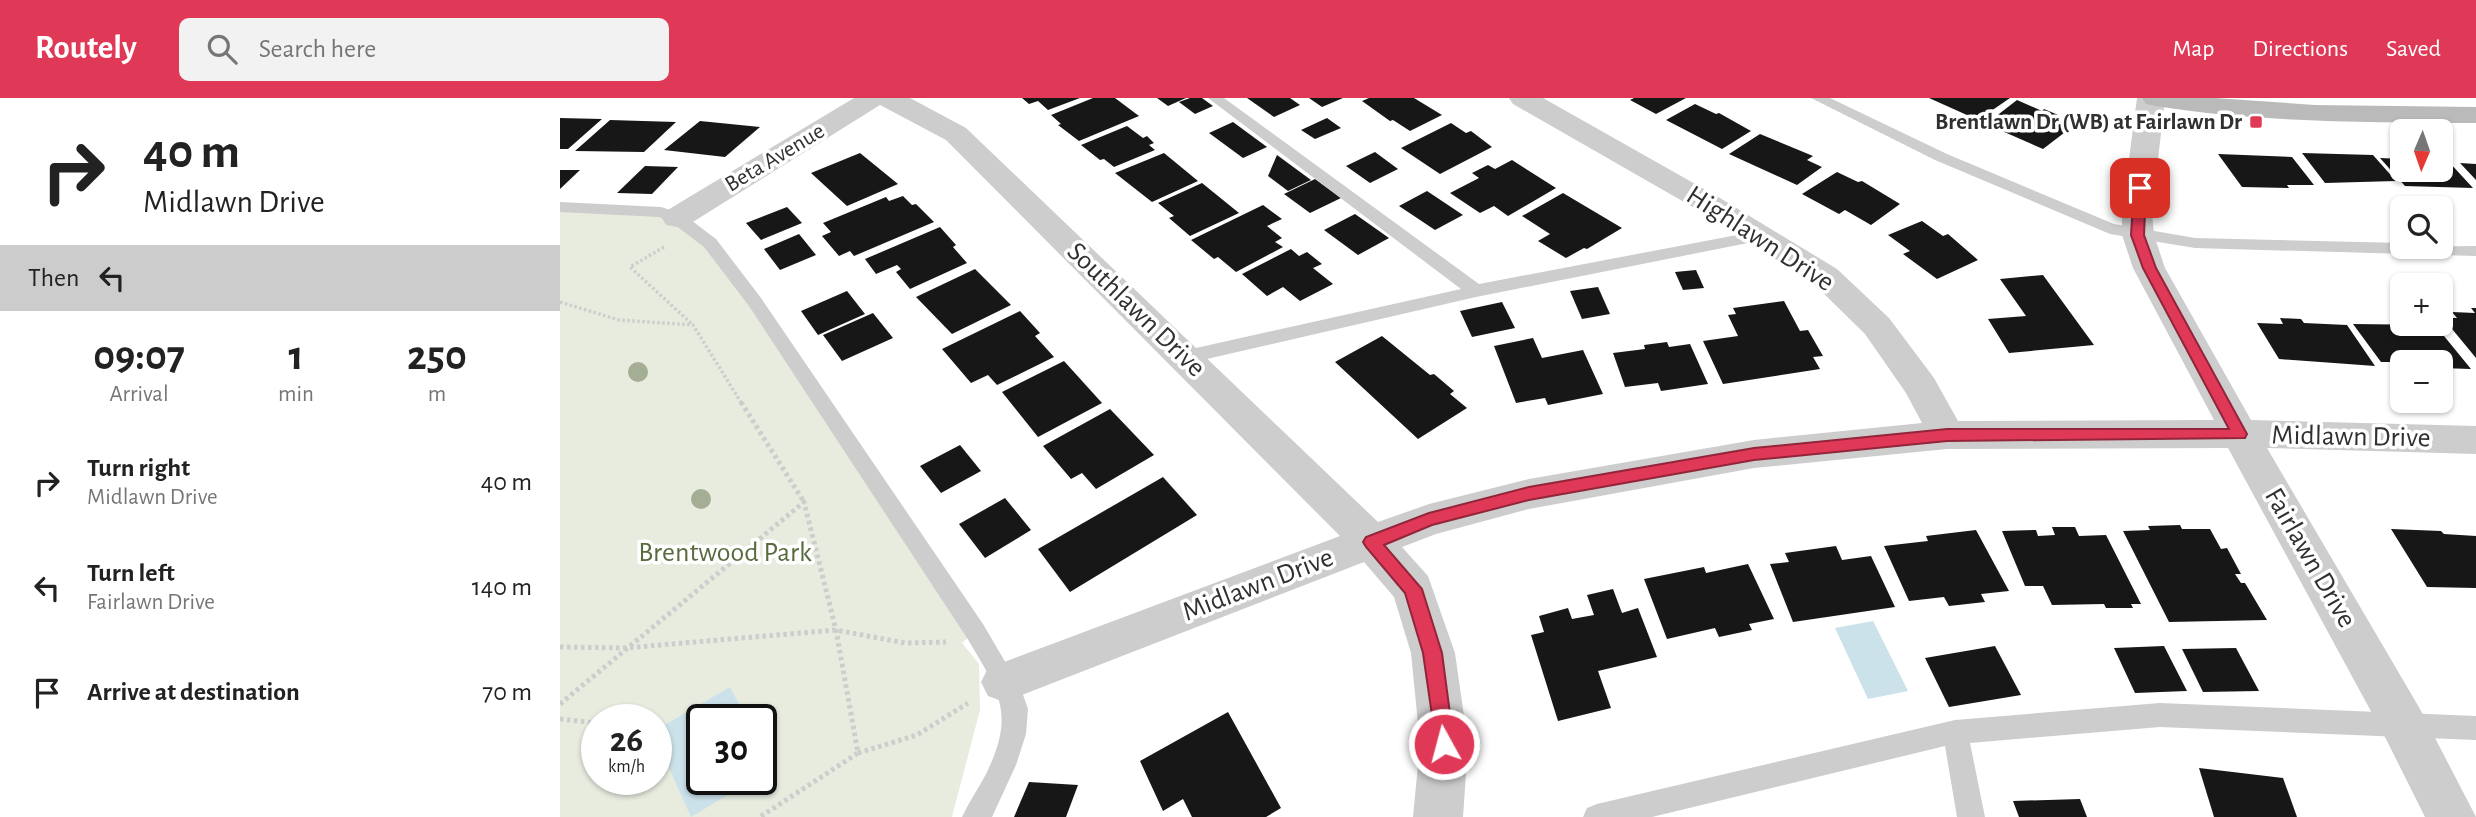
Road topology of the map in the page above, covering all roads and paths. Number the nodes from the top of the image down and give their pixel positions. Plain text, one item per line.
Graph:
1 (873, 98) edge
2 (885, 98) edge
3 (1215, 98) edge
4 (1523, 98) edge
5 (1818, 98) edge
6 (2153, 98) edge
7 (2476, 115) edge
8 (560, 207) edge
9 (684, 223) junction
10 (2138, 235) junction
11 (1758, 236) junction
12 (2476, 251) edge
13 (1476, 291) junction
14 (560, 302) edge
15 (693, 325) junction
16 (1185, 357) junction
17 (2239, 434) junction
18 (1947, 435) junction
19 (2476, 440) edge
20 (804, 502) junction
21 (1372, 542) junction
22 (836, 630) junction
23 (982, 642) junction
24 (560, 647) edge
25 (625, 648) junction
26 (1004, 682) junction
27 (560, 704) edge
28 (560, 719) edge
29 (581, 721) edge
30 (2403, 724) junction
31 (2476, 728) edge
32 (1955, 732) junction
33 (858, 753) junction
34 (760, 817) edge
35 (976, 817) edge
36 (1438, 817) edge
37 (1597, 817) edge
38 (1971, 817) edge
39 (2451, 817) edge

1 - 9 street, Beta Avenue
2 - 16 street, Southlawn Drive
3 - 13 lane
4 - 11 street, Highlawn Drive
5 - 10 lane
6 - 7 street
6 - 10 street, Fairlawn Drive
8 - 9 lane
9 - 15 path
9 - 23 lane
10 - 12 lane
10 - 17 street, Fairlawn Drive
11 - 13 lane
11 - 18 street, Highlawn Drive
13 - 16 lane
14 - 15 path
15 - 20 path
16 - 21 street, Southlawn Drive
17 - 18 street, Midlawn Drive
17 - 19 street, Midlawn Drive
17 - 30 street, Fairlawn Drive
18 - 21 street, Midlawn Drive
20 - 22 path
20 - 25 path
21 - 26 street, Midlawn Drive
21 - 36 street, Southlawn Drive
22 - 23 path
22 - 25 path
22 - 33 path
23 - 26 lane
24 - 25 path
25 - 27 path
26 - 33 path
26 - 35 lane
28 - 29 path
30 - 31 lane
30 - 32 lane
30 - 39 street, Fairlawn Drive
32 - 37 lane
32 - 38 lane
33 - 34 path

